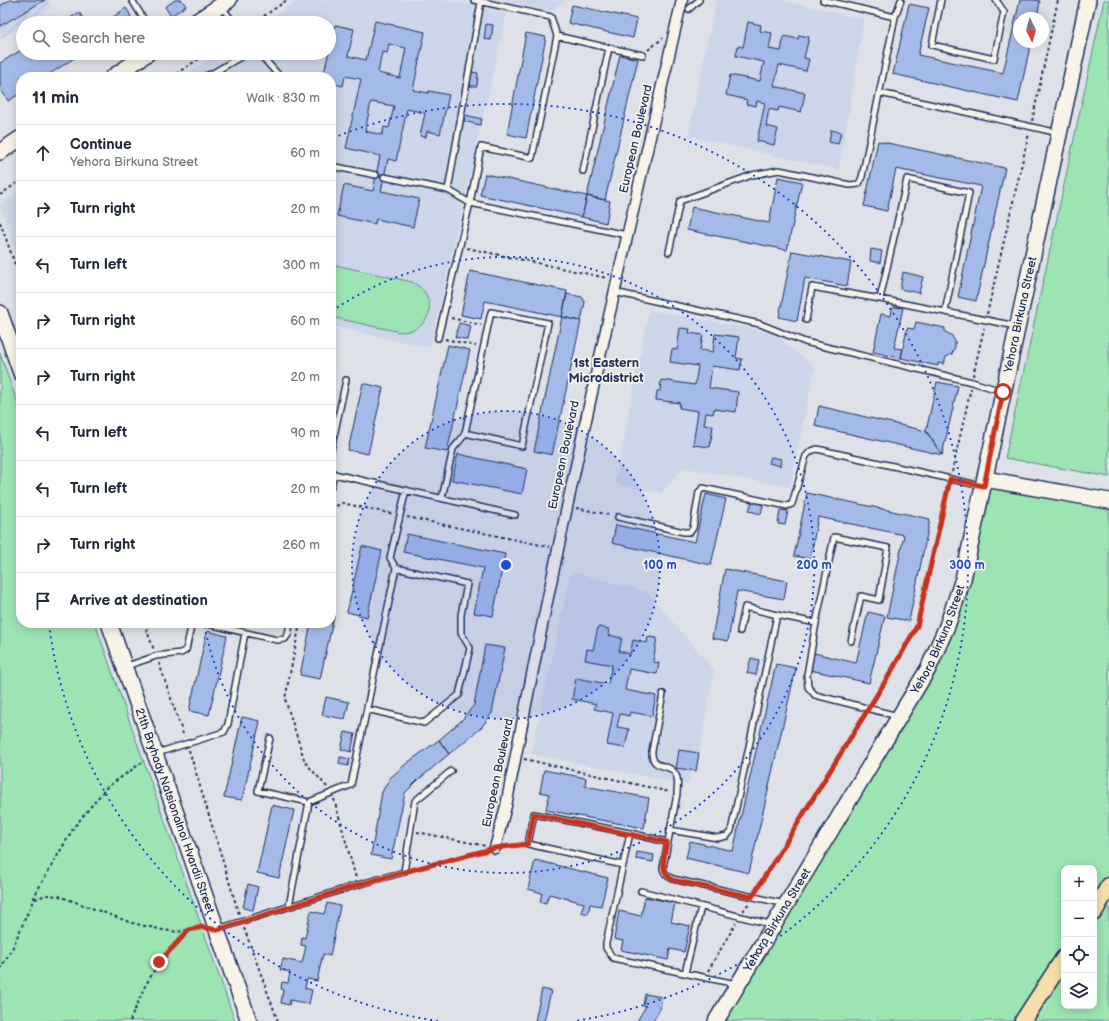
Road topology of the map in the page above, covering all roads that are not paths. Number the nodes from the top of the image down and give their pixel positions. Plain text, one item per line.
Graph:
1 (132, 0) edge
2 (474, 0) edge
3 (682, 0) edge
4 (699, 0) edge
5 (823, 0) edge
6 (901, 0) edge
7 (941, 0) edge
8 (996, 0) edge
9 (1088, 0) edge
10 (481, 2) junction
11 (225, 3) edge
12 (689, 9) dead end
13 (142, 16) edge
14 (205, 16) edge
15 (231, 16) edge
16 (895, 17) junction
17 (557, 36) junction
18 (609, 48) junction
19 (643, 55) dead end
20 (138, 60) edge
21 (235, 60) edge
22 (265, 60) edge
23 (120, 72) edge
24 (215, 72) edge
25 (276, 72) edge
26 (880, 93) junction
27 (1060, 133) junction
28 (16, 141) edge
29 (0, 152) edge
30 (336, 167) edge
31 (583, 171) dead end
32 (376, 175) dead end
33 (384, 177) dead end
34 (448, 190) junction
35 (470, 203) junction
36 (627, 235) junction
37 (669, 252) dead end
38 (614, 292) junction
39 (880, 299) junction
40 (945, 312) junction
41 (0, 313) edge
42 (806, 320) dead end
43 (1017, 327) junction
44 (438, 338) road end
45 (16, 359) edge
46 (346, 380) dead end
47 (1003, 392) junction
48 (336, 427) edge
49 (465, 433) junction
50 (336, 473) edge
51 (984, 482) junction
52 (406, 490) junction
53 (442, 498) junction
54 (1109, 501) edge
55 (515, 515) dead end
56 (618, 517) road end
57 (396, 568) junction
58 (777, 615) junction
59 (816, 623) junction
60 (111, 628) edge
61 (191, 628) edge
62 (225, 628) edge
63 (289, 628) edge
64 (740, 631) dead end
65 (246, 633) junction
66 (851, 641) dead end
67 (125, 667) junction
68 (663, 694) dead end
69 (367, 709) junction
70 (899, 716) junction
71 (270, 738) dead end
72 (155, 754) junction
73 (451, 770) dead end
74 (309, 802) junction
75 (670, 830) junction
76 (630, 833) junction
77 (667, 842) junction
78 (495, 848) road end
79 (623, 865) junction
80 (1109, 886) edge
81 (641, 891) dead end
82 (786, 905) junction
83 (289, 906) junction
84 (701, 907) junction
85 (1097, 907) edge
86 (774, 925) junction
87 (217, 930) junction
88 (1061, 963) edge
89 (685, 973) junction
90 (738, 984) junction
91 (249, 1021) edge
92 (716, 1021) edge
93 (1023, 1021) edge

1 - 13 lane
2 - 10 lane
3 - 36 street, European Boulevard
4 - 12 lane
5 - 16 lane
6 - 16 lane
7 - 8 lane
9 - 27 street, Yehora Birkuna Street
10 - 17 lane
10 - 34 lane
11 - 14 street
11 - 15 lane
16 - 26 lane
17 - 18 lane
17 - 35 lane
18 - 19 lane
18 - 31 lane
20 - 23 street
21 - 24 lane
22 - 25 lane
26 - 27 lane
26 - 37 lane
27 - 43 street, Yehora Birkuna Street
28 - 29 street
30 - 32 lane
33 - 34 lane
34 - 35 lane
35 - 36 lane
35 - 44 lane
36 - 38 street, European Boulevard
38 - 47 lane
38 - 78 street, European Boulevard
39 - 40 lane
39 - 40 lane
39 - 42 lane
40 - 43 lane
41 - 45 street
43 - 47 street, Yehora Birkuna Street
46 - 48 lane
47 - 51 street, Yehora Birkuna Street
49 - 49 lane
49 - 53 lane
50 - 52 lane
51 - 54 street
51 - 56 lane
51 - 70 street, Yehora Birkuna Street
52 - 53 lane
52 - 57 lane
53 - 55 lane
57 - 69 lane
57 - 69 lane
58 - 59 lane
58 - 64 lane
58 - 75 lane
59 - 66 lane
59 - 70 lane
60 - 67 street, 21th Bryhady Natsionalnoi Hvardii Street
61 - 67 lane
62 - 65 lane
63 - 65 lane
65 - 72 lane
67 - 72 street, 21th Bryhady Natsionalnoi Hvardii Street
68 - 75 lane
69 - 74 lane
70 - 82 street, Yehora Birkuna Street
71 - 74 lane
72 - 87 street, 21th Bryhady Natsionalnoi Hvardii Street
73 - 83 lane
74 - 83 lane
75 - 77 lane
76 - 77 lane
76 - 79 lane
76 - 79 lane
77 - 82 lane
79 - 89 lane
80 - 85 main road
81 - 84 lane
82 - 86 street, Yehora Birkuna Street
83 - 87 lane
84 - 86 lane
84 - 89 lane
86 - 90 street, Yehora Birkuna Street
87 - 91 street, 21th Bryhady Natsionalnoi Hvardii Street
88 - 93 main road
89 - 90 lane
90 - 92 street, Yehora Birkuna Street

